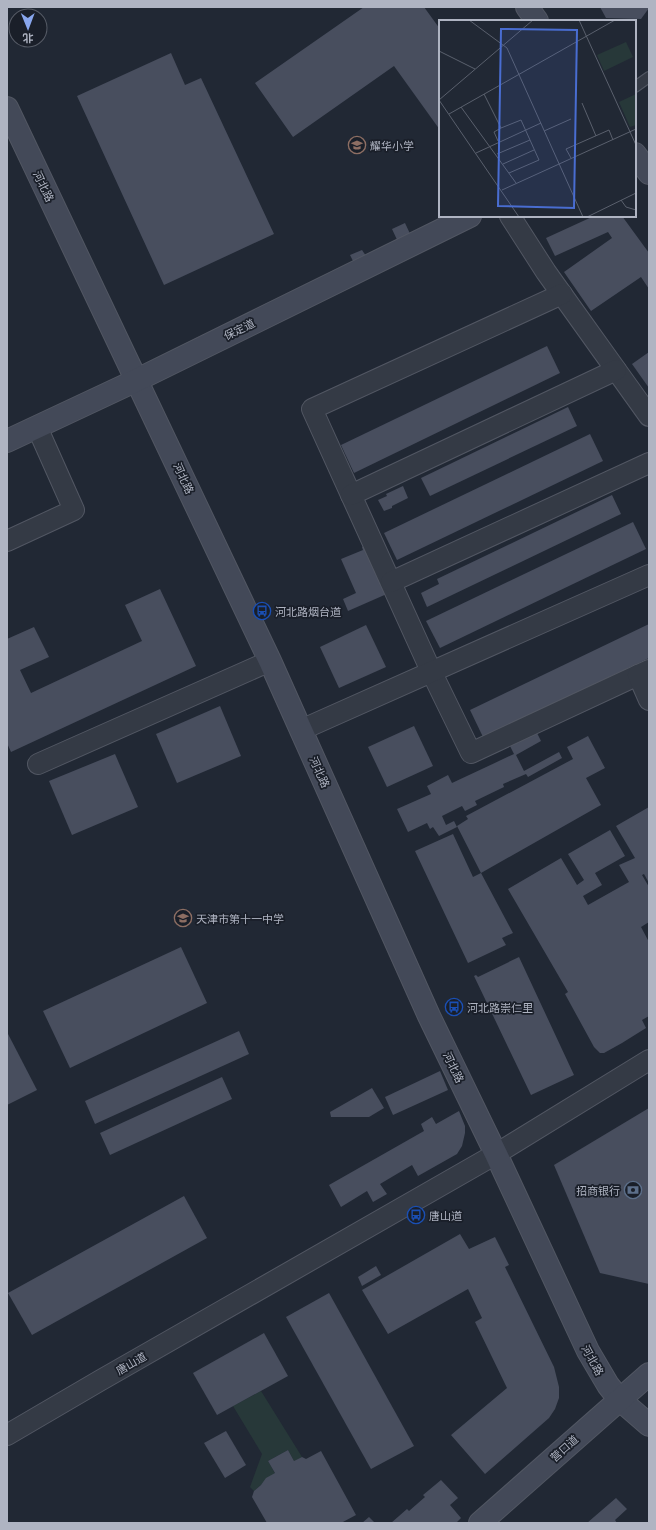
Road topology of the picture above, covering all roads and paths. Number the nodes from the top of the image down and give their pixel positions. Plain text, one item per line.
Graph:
1 (527, 7) edge
2 (536, 20) edge
3 (649, 77) edge
4 (636, 86) edge
5 (7, 108) edge
6 (636, 155) edge
7 (649, 173) edge
8 (468, 217) edge
9 (511, 217) edge
10 (562, 294) junction
11 (616, 370) junction
12 (137, 380) junction
13 (649, 416) edge
14 (36, 427) junction
15 (7, 441) edge
16 (649, 463) edge
17 (351, 495) junction
18 (7, 541) edge
19 (649, 575) edge
20 (391, 582) junction
21 (270, 661) junction
22 (432, 671) junction
23 (643, 672) edge
24 (649, 700) edge
25 (301, 730) junction
26 (38, 764) dead end
27 (649, 1060) edge
28 (496, 1154) junction
29 (649, 1374) edge
30 (619, 1399) junction
31 (649, 1425) edge
32 (7, 1435) edge
33 (480, 1523) edge

1 - 2 street
3 - 4 lane
5 - 12 street, 河北路
6 - 7 street
8 - 12 street, 保定道
9 - 10 street
10 - 11 street
10 - 17 street
11 - 13 street
11 - 17 street
12 - 14 street, 保定道
12 - 21 street, 河北路
14 - 15 street, 保定道
14 - 18 street
16 - 20 street
17 - 20 street
19 - 22 street
20 - 22 street
21 - 25 street, 河北路
21 - 26 street
22 - 23 street
22 - 25 street
23 - 24 street
25 - 28 street, 河北路
27 - 28 street, 唐山道
28 - 30 street, 河北路
28 - 32 street, 唐山道
29 - 30 street, 营口道
30 - 31 street, 河北路
30 - 33 street, 营口道

